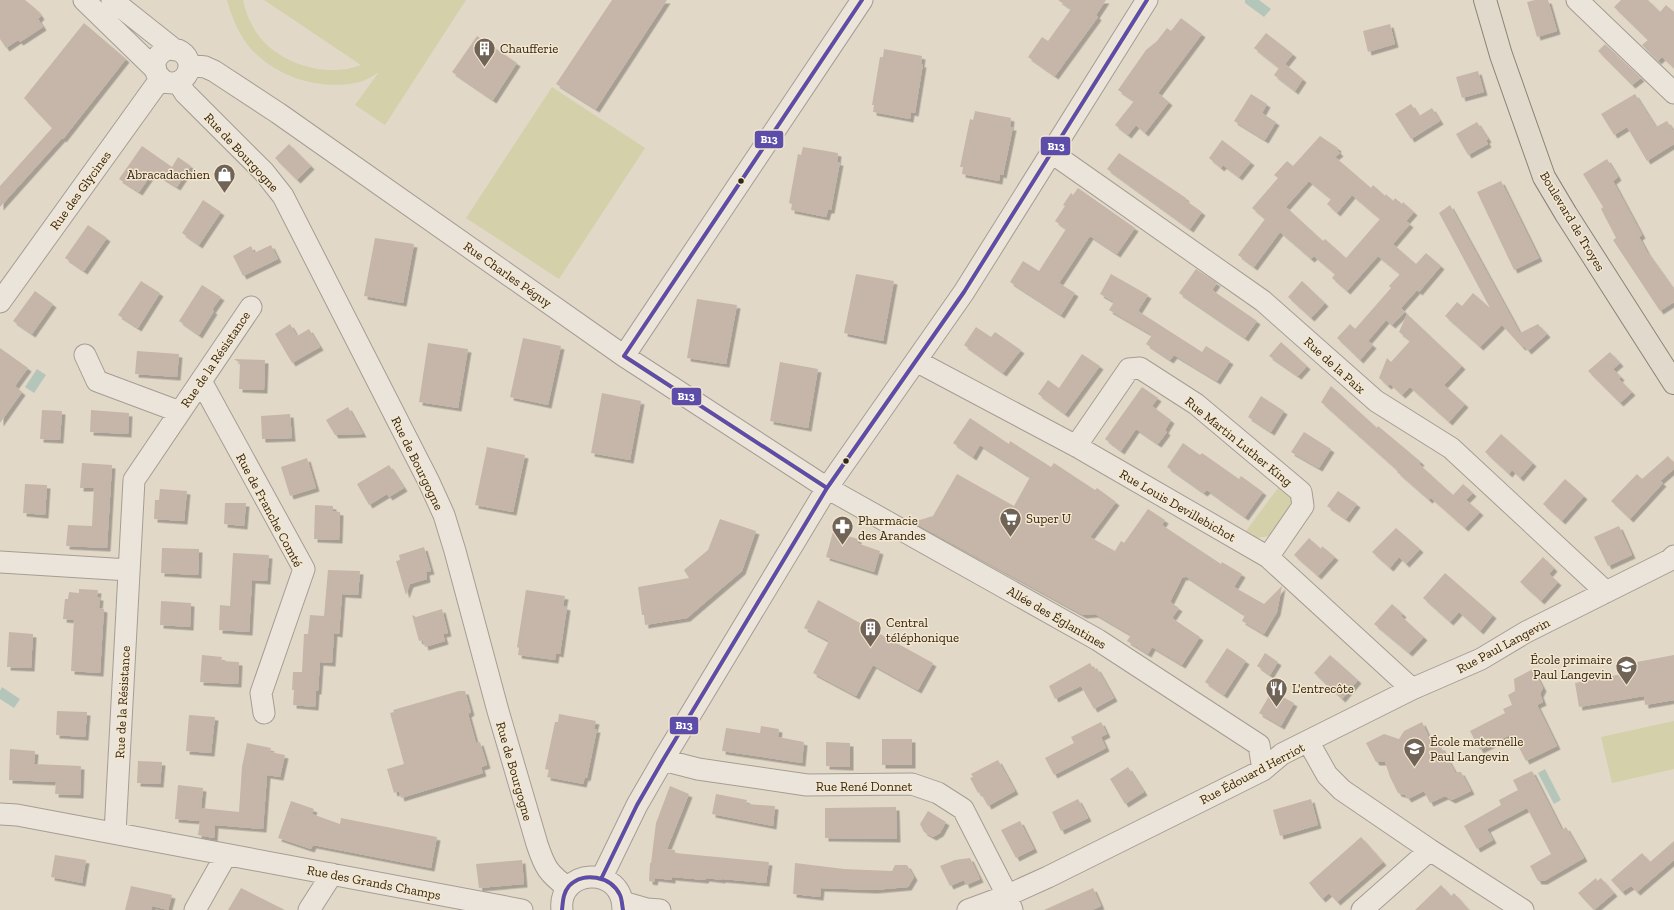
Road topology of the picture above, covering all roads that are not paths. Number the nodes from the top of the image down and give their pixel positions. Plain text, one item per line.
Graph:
1 (84, 0) edge
2 (112, 0) edge
3 (862, 0) edge
4 (1147, 0) edge
5 (1485, 0) edge
6 (1577, 0) edge
7 (182, 57) junction
8 (165, 77) junction
9 (1674, 93) edge
10 (1052, 153) junction
11 (0, 302) edge
12 (251, 307) dead end
13 (86, 355) dead end
14 (624, 356) junction
15 (916, 361) junction
16 (201, 381) junction
17 (1674, 383) edge
18 (180, 412) junction
19 (1076, 446) junction
20 (827, 488) junction
21 (1674, 556) edge
22 (1268, 557) junction
23 (0, 562) edge
24 (129, 570) junction
25 (1606, 592) junction
26 (1412, 689) junction
27 (264, 713) dead end
28 (1308, 741) junction
29 (663, 760) junction
30 (1263, 770) junction
31 (0, 804) edge
32 (9, 815) edge
33 (115, 834) junction
34 (1430, 850) junction
35 (226, 854) junction
36 (332, 874) junction
37 (602, 877) junction
38 (568, 888) junction
39 (1009, 903) edge
40 (623, 906) edge
41 (195, 910) edge
42 (309, 910) edge
43 (522, 910) edge
44 (562, 910) edge
45 (660, 910) edge
46 (968, 910) edge
47 (1362, 910) edge
48 (1523, 910) edge

1 - 8 street, Rue de Bourgogne
2 - 7 street
3 - 14 street
4 - 10 street
5 - 17 main road, Boulevard de Troyes
6 - 9 street
7 - 8 street
7 - 8 street
7 - 14 street, Rue Charles Péguy
8 - 11 street, Rue des Glycines
8 - 38 street, Rue de Bourgogne
10 - 15 street
10 - 25 street, Rue de la Paix
12 - 16 street, Rue de la Résistance
13 - 18 street, Rue de la Résistance
14 - 20 street, Rue Charles Péguy
15 - 19 street, Rue Louis Devillebichot
15 - 20 street
16 - 18 street, Rue de la Résistance
16 - 27 street, Rue de Franche Comté
18 - 24 street, Rue de la Résistance
19 - 22 street, Rue Louis Devillebichot
19 - 22 street, Rue Martin Luther King
20 - 29 street
20 - 30 street, Allée des Églantines
21 - 25 street, Rue Paul Langevin
22 - 26 street, Rue Louis Devillebichot
23 - 24 street
24 - 33 street, Rue de la Résistance
25 - 26 street, Rue Paul Langevin
26 - 28 street, Rue Paul Langevin
28 - 30 street, Rue Édouard Herriot
28 - 34 street, Rue Édouard Herriot
29 - 37 street
29 - 39 street, Rue René Donnet
30 - 39 street, Rue Édouard Herriot
31 - 32 street, Rue des Grands Champs
32 - 33 street, Rue des Grands Champs
33 - 35 street, Rue des Grands Champs
34 - 47 street
34 - 48 street, Rue Édouard Herriot
35 - 36 street, Rue des Grands Champs
35 - 41 street
36 - 42 street
36 - 43 street, Rue des Grands Champs
37 - 38 street
37 - 40 street
38 - 44 street
39 - 46 street, Rue Édouard Herriot
40 - 45 street

